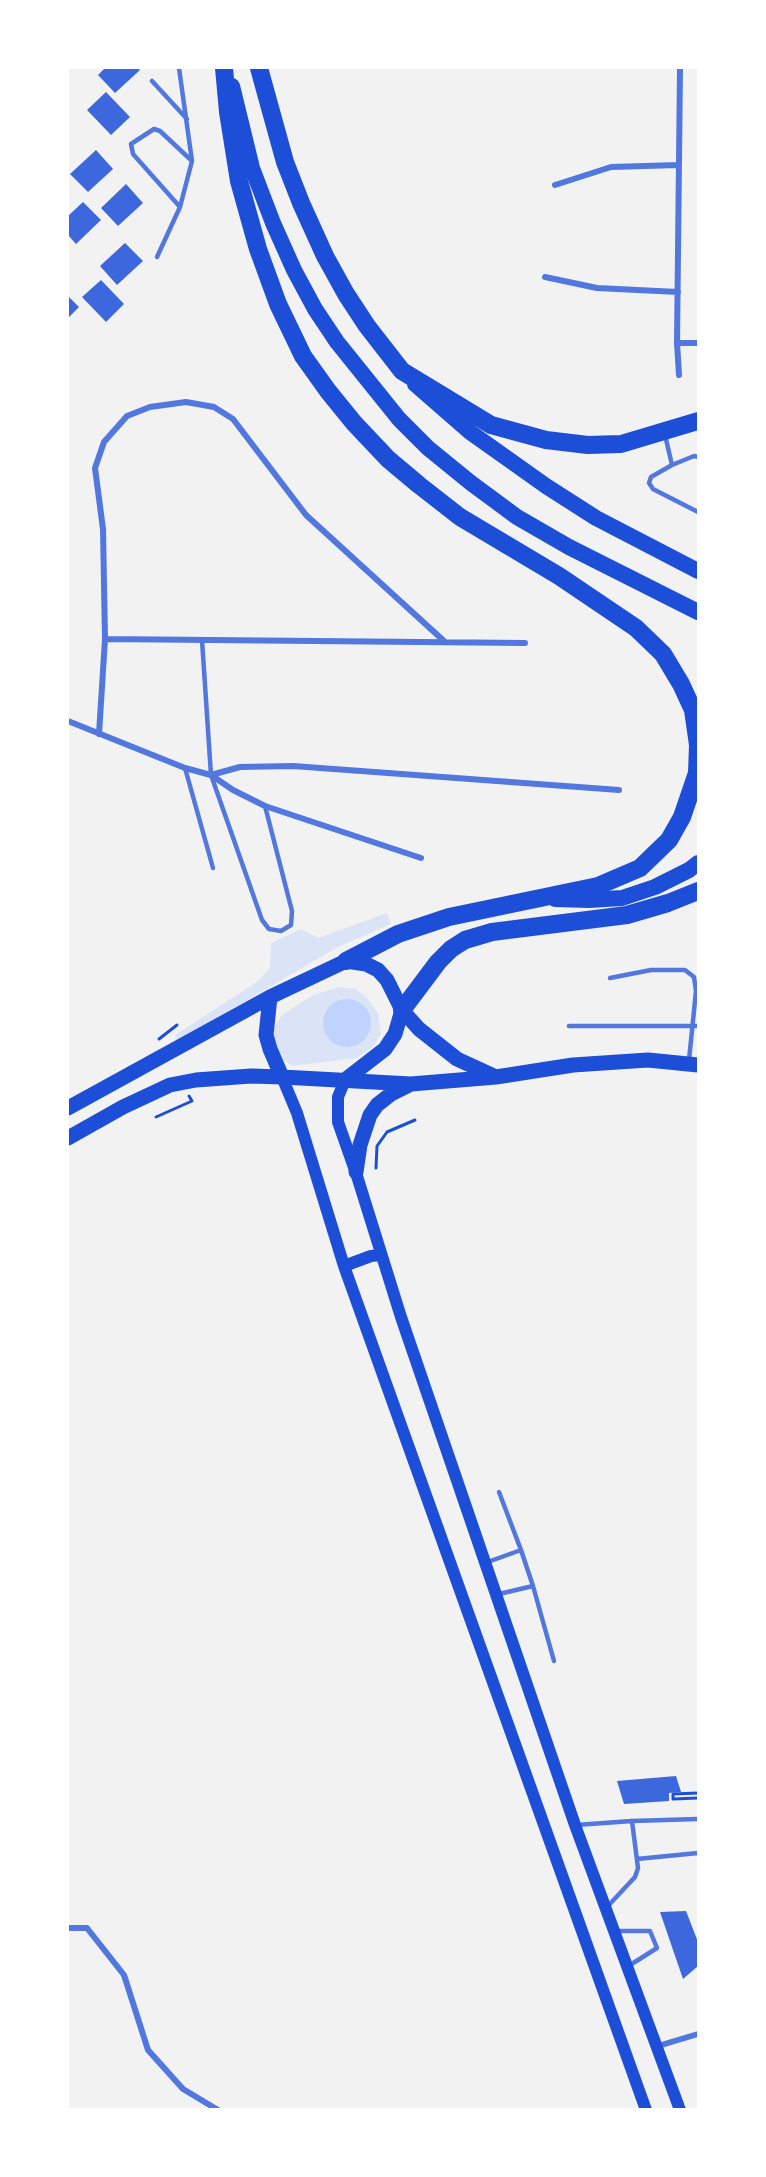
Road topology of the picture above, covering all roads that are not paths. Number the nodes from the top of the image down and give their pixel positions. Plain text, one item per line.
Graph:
1 (179, 68) edge
2 (226, 68) edge
3 (259, 68) edge
4 (680, 68) edge
5 (152, 81) dead end
6 (187, 119) junction
7 (192, 160) junction
8 (678, 165) junction
9 (555, 185) dead end
10 (180, 207) junction
11 (158, 257) dead end
12 (545, 277) dead end
13 (678, 292) junction
14 (677, 343) junction
15 (699, 344) edge
16 (402, 370) junction
17 (679, 375) dead end
18 (699, 421) edge
19 (664, 432) junction
20 (699, 457) edge
21 (672, 465) junction
22 (699, 512) edge
23 (699, 571) edge
24 (699, 612) edge
25 (105, 639) junction
26 (202, 640) junction
27 (444, 641) junction
28 (525, 643) dead end
29 (68, 721) edge
30 (99, 734) junction
31 (185, 768) junction
32 (210, 775) junction
33 (619, 790) dead end
34 (265, 806) junction
35 (421, 858) dead end
36 (699, 863) edge
37 (213, 868) dead end
38 (699, 891) edge
39 (540, 898) junction
40 (346, 961) junction
41 (610, 978) dead end
42 (270, 997) junction
43 (402, 1010) junction
44 (696, 1025) edge
45 (569, 1026) dead end
46 (694, 1064) edge
47 (282, 1077) junction
48 (496, 1077) junction
49 (345, 1080) junction
50 (411, 1084) junction
51 (68, 1108) edge
52 (68, 1138) edge
53 (356, 1172) junction
54 (381, 1255) junction
55 (344, 1266) junction
56 (499, 1492) dead end
57 (521, 1550) junction
58 (485, 1563) junction
59 (533, 1586) junction
60 (496, 1595) junction
61 (554, 1661) dead end
62 (699, 1819) edge
63 (632, 1821) junction
64 (575, 1826) junction
65 (699, 1853) edge
66 (637, 1859) junction
67 (605, 1909) junction
68 (68, 1928) edge
69 (614, 1931) junction
70 (627, 1967) junction
71 (699, 2034) edge
72 (658, 2046) junction
73 (218, 2109) edge
74 (646, 2109) edge
75 (680, 2109) edge

1 - 6 lane
2 - 24 highway
2 - 39 highway
3 - 16 highway
4 - 8 street
5 - 6 lane
6 - 7 lane
7 - 10 lane
7 - 10 lane
8 - 9 street
8 - 13 street
10 - 11 lane
12 - 13 street
13 - 14 street
14 - 15 street
14 - 17 street
16 - 19 highway
16 - 23 highway
18 - 19 highway
19 - 21 lane
20 - 21 lane
21 - 22 lane
25 - 26 street
25 - 27 street
25 - 30 street
26 - 27 street
26 - 32 lane
27 - 28 street
29 - 30 street
30 - 31 street
31 - 32 street
31 - 37 lane
32 - 33 street
32 - 34 street
32 - 34 lane
34 - 35 street
36 - 39 highway
38 - 43 highway
39 - 40 highway
40 - 42 main road
40 - 43 main road
41 - 44 lane
42 - 47 main road
42 - 51 main road
43 - 48 main road
43 - 49 main road
44 - 45 lane
44 - 46 lane
46 - 48 main road
47 - 49 main road
47 - 52 main road
47 - 55 main road
48 - 50 main road
49 - 50 main road
49 - 53 main road
50 - 53 main road
53 - 54 main road
54 - 55 main road
54 - 58 main road
55 - 74 main road
56 - 57 lane
57 - 58 lane
57 - 59 lane
58 - 60 main road
59 - 60 lane
59 - 61 lane
60 - 64 main road
62 - 63 lane
63 - 64 lane
63 - 66 lane
64 - 67 main road
65 - 66 lane
66 - 67 lane
67 - 69 main road
68 - 73 street
69 - 70 main road
69 - 70 lane
70 - 72 main road
71 - 72 street
72 - 75 main road

